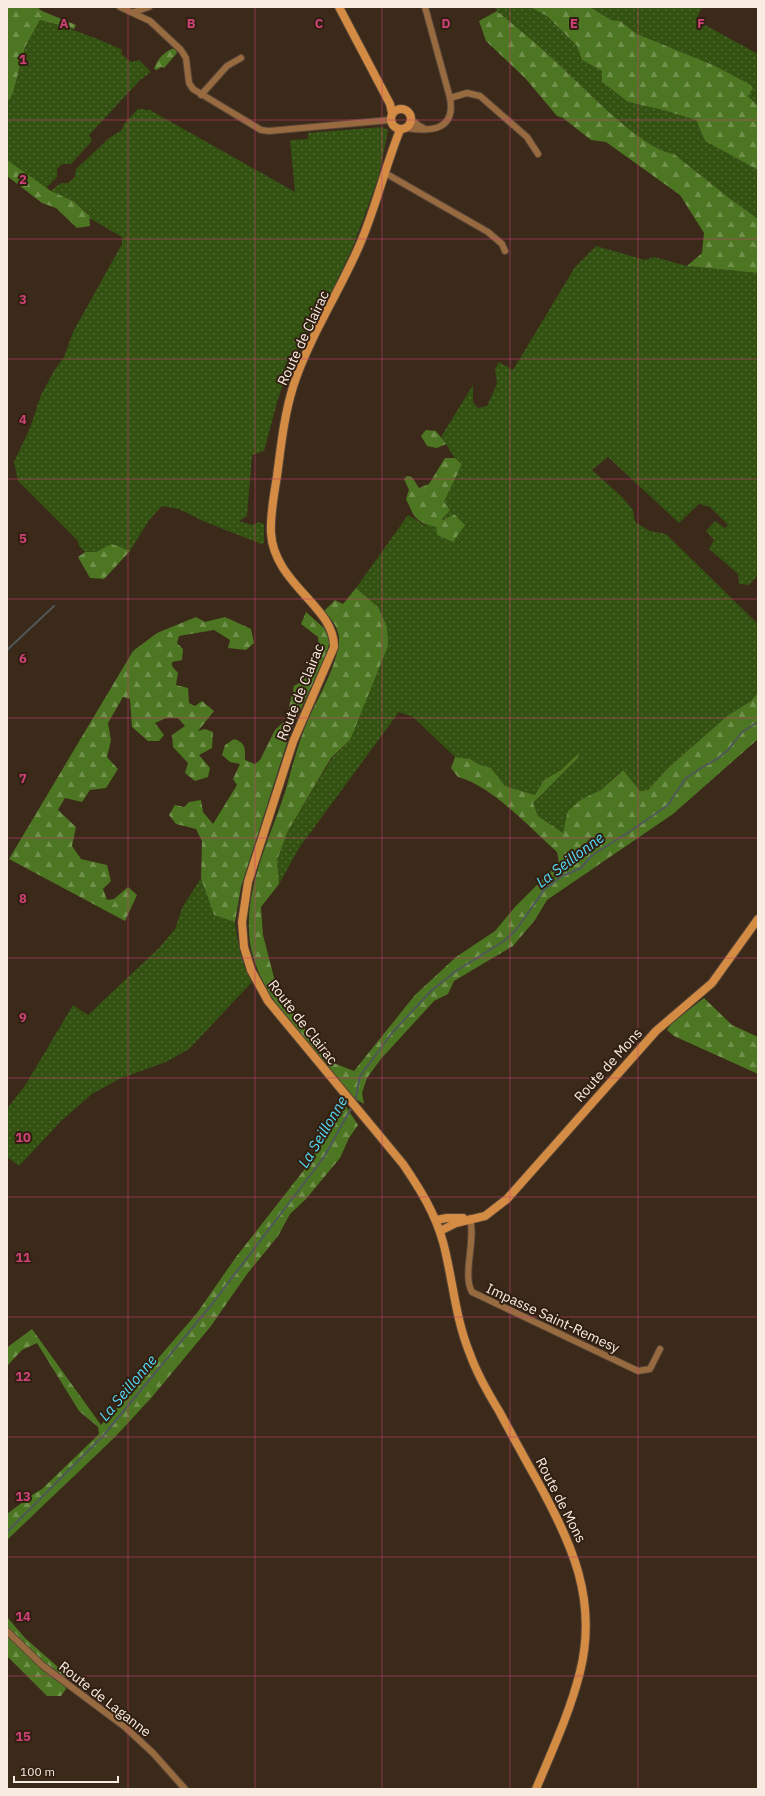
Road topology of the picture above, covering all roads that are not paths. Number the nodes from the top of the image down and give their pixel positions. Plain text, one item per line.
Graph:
1 (120, 7) edge
2 (149, 7) edge
3 (339, 7) edge
4 (425, 7) edge
5 (134, 12) junction
6 (150, 21) junction
7 (241, 58) dead end
8 (201, 95) junction
9 (450, 98) junction
10 (394, 114) junction
11 (412, 119) junction
12 (403, 129) junction
13 (431, 130) junction
14 (538, 154) dead end
15 (385, 173) junction
16 (505, 251) dead end
17 (758, 919) edge
18 (362, 1116) joint
19 (470, 1218) junction
20 (436, 1220) junction
21 (440, 1231) junction
22 (660, 1349) dead end
23 (7, 1631) edge
24 (185, 1789) edge
25 (536, 1789) edge

1 - 5 street
2 - 5 street
2 - 6 street
3 - 10 street
4 - 9 street
5 - 6 street
6 - 8 street
7 - 8 street
8 - 10 street
9 - 13 street
9 - 14 street
10 - 11 street
10 - 12 street
11 - 12 street, Route de Clairac
11 - 13 street
12 - 13 street
12 - 15 street, Route de Clairac
15 - 16 street
15 - 18 street, Route de Clairac
17 - 19 street, Route de Mons
18 - 20 street, Route de Mons
19 - 20 street, Route de Mons
19 - 21 street, Route de Mons
19 - 22 street, Impasse Saint-Remesy
20 - 21 street, Route de Mons
21 - 25 street, Route de Mons
23 - 24 street, Route de Laganne

